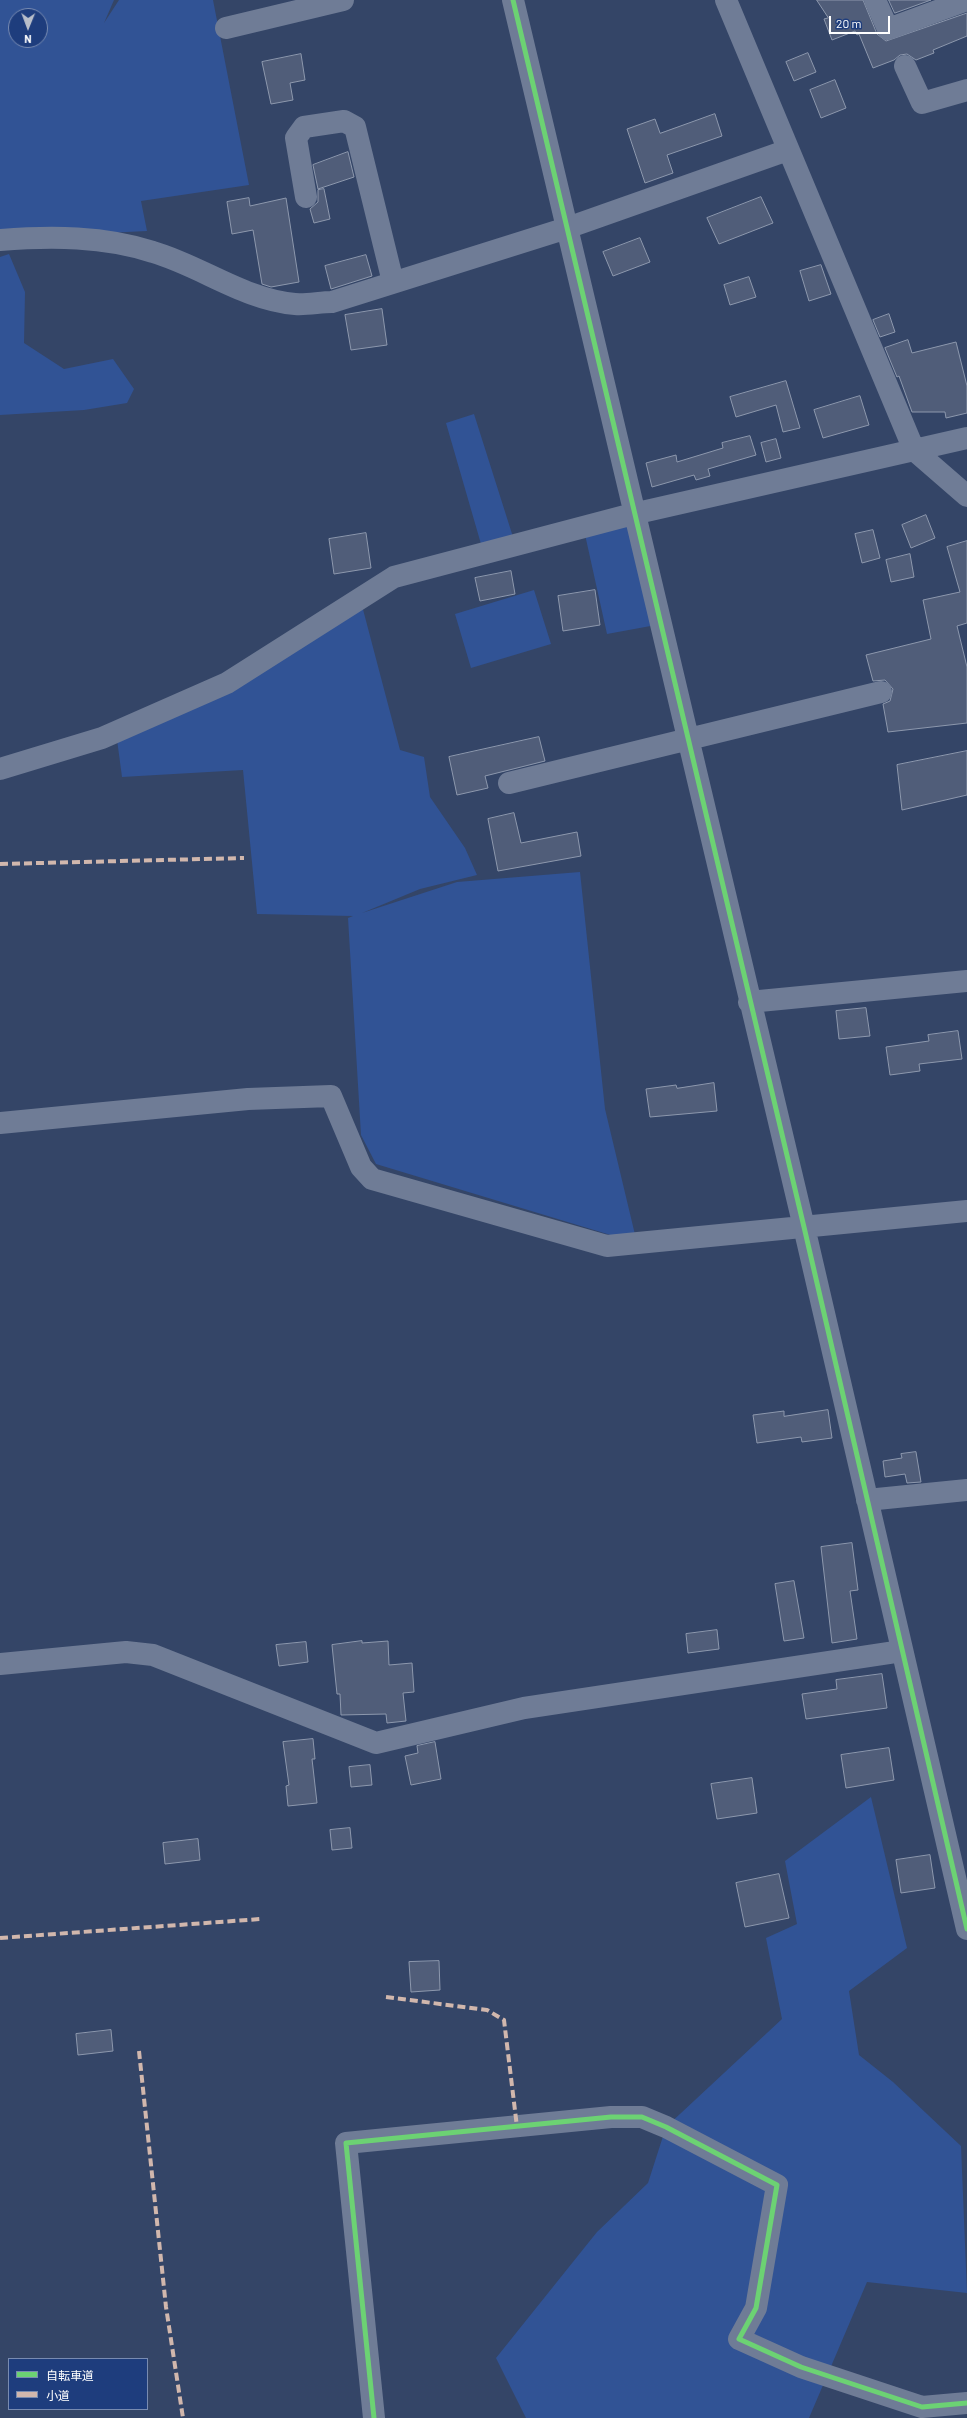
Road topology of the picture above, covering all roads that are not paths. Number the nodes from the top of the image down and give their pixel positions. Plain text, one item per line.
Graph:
1 (343, 0) edge
2 (513, 0) edge
3 (726, 0) edge
4 (875, 0) edge
5 (967, 0) edge
6 (226, 28) dead end
7 (905, 66) dead end
8 (967, 90) edge
9 (788, 150) junction
10 (306, 196) dead end
11 (567, 228) junction
12 (0, 240) edge
13 (392, 282) junction
14 (967, 438) edge
15 (914, 450) junction
16 (967, 496) edge
17 (633, 514) junction
18 (881, 692) dead end
19 (687, 740) junction
20 (0, 769) edge
21 (509, 783) dead end
22 (967, 981) edge
23 (749, 1002) junction
24 (0, 1123) edge
25 (967, 1210) edge
26 (804, 1227) junction
27 (967, 1490) edge
28 (867, 1500) junction
29 (902, 1651) junction
30 (0, 1664) edge
31 (958, 1856) edge
32 (967, 1929) edge
33 (967, 2403) edge
34 (374, 2418) edge

1 - 6 street
2 - 11 street
3 - 9 street
4 - 5 street
7 - 8 street
9 - 11 street
9 - 15 street
10 - 13 street
11 - 13 street
11 - 17 street
12 - 13 street
14 - 15 street
15 - 16 street
15 - 17 street
17 - 19 street
17 - 20 street
18 - 19 street
19 - 21 street
19 - 23 street
22 - 23 street
23 - 26 street
24 - 26 street
25 - 26 street
26 - 28 street
27 - 28 street
28 - 29 street
29 - 30 street
29 - 31 street
31 - 32 street
33 - 34 street

